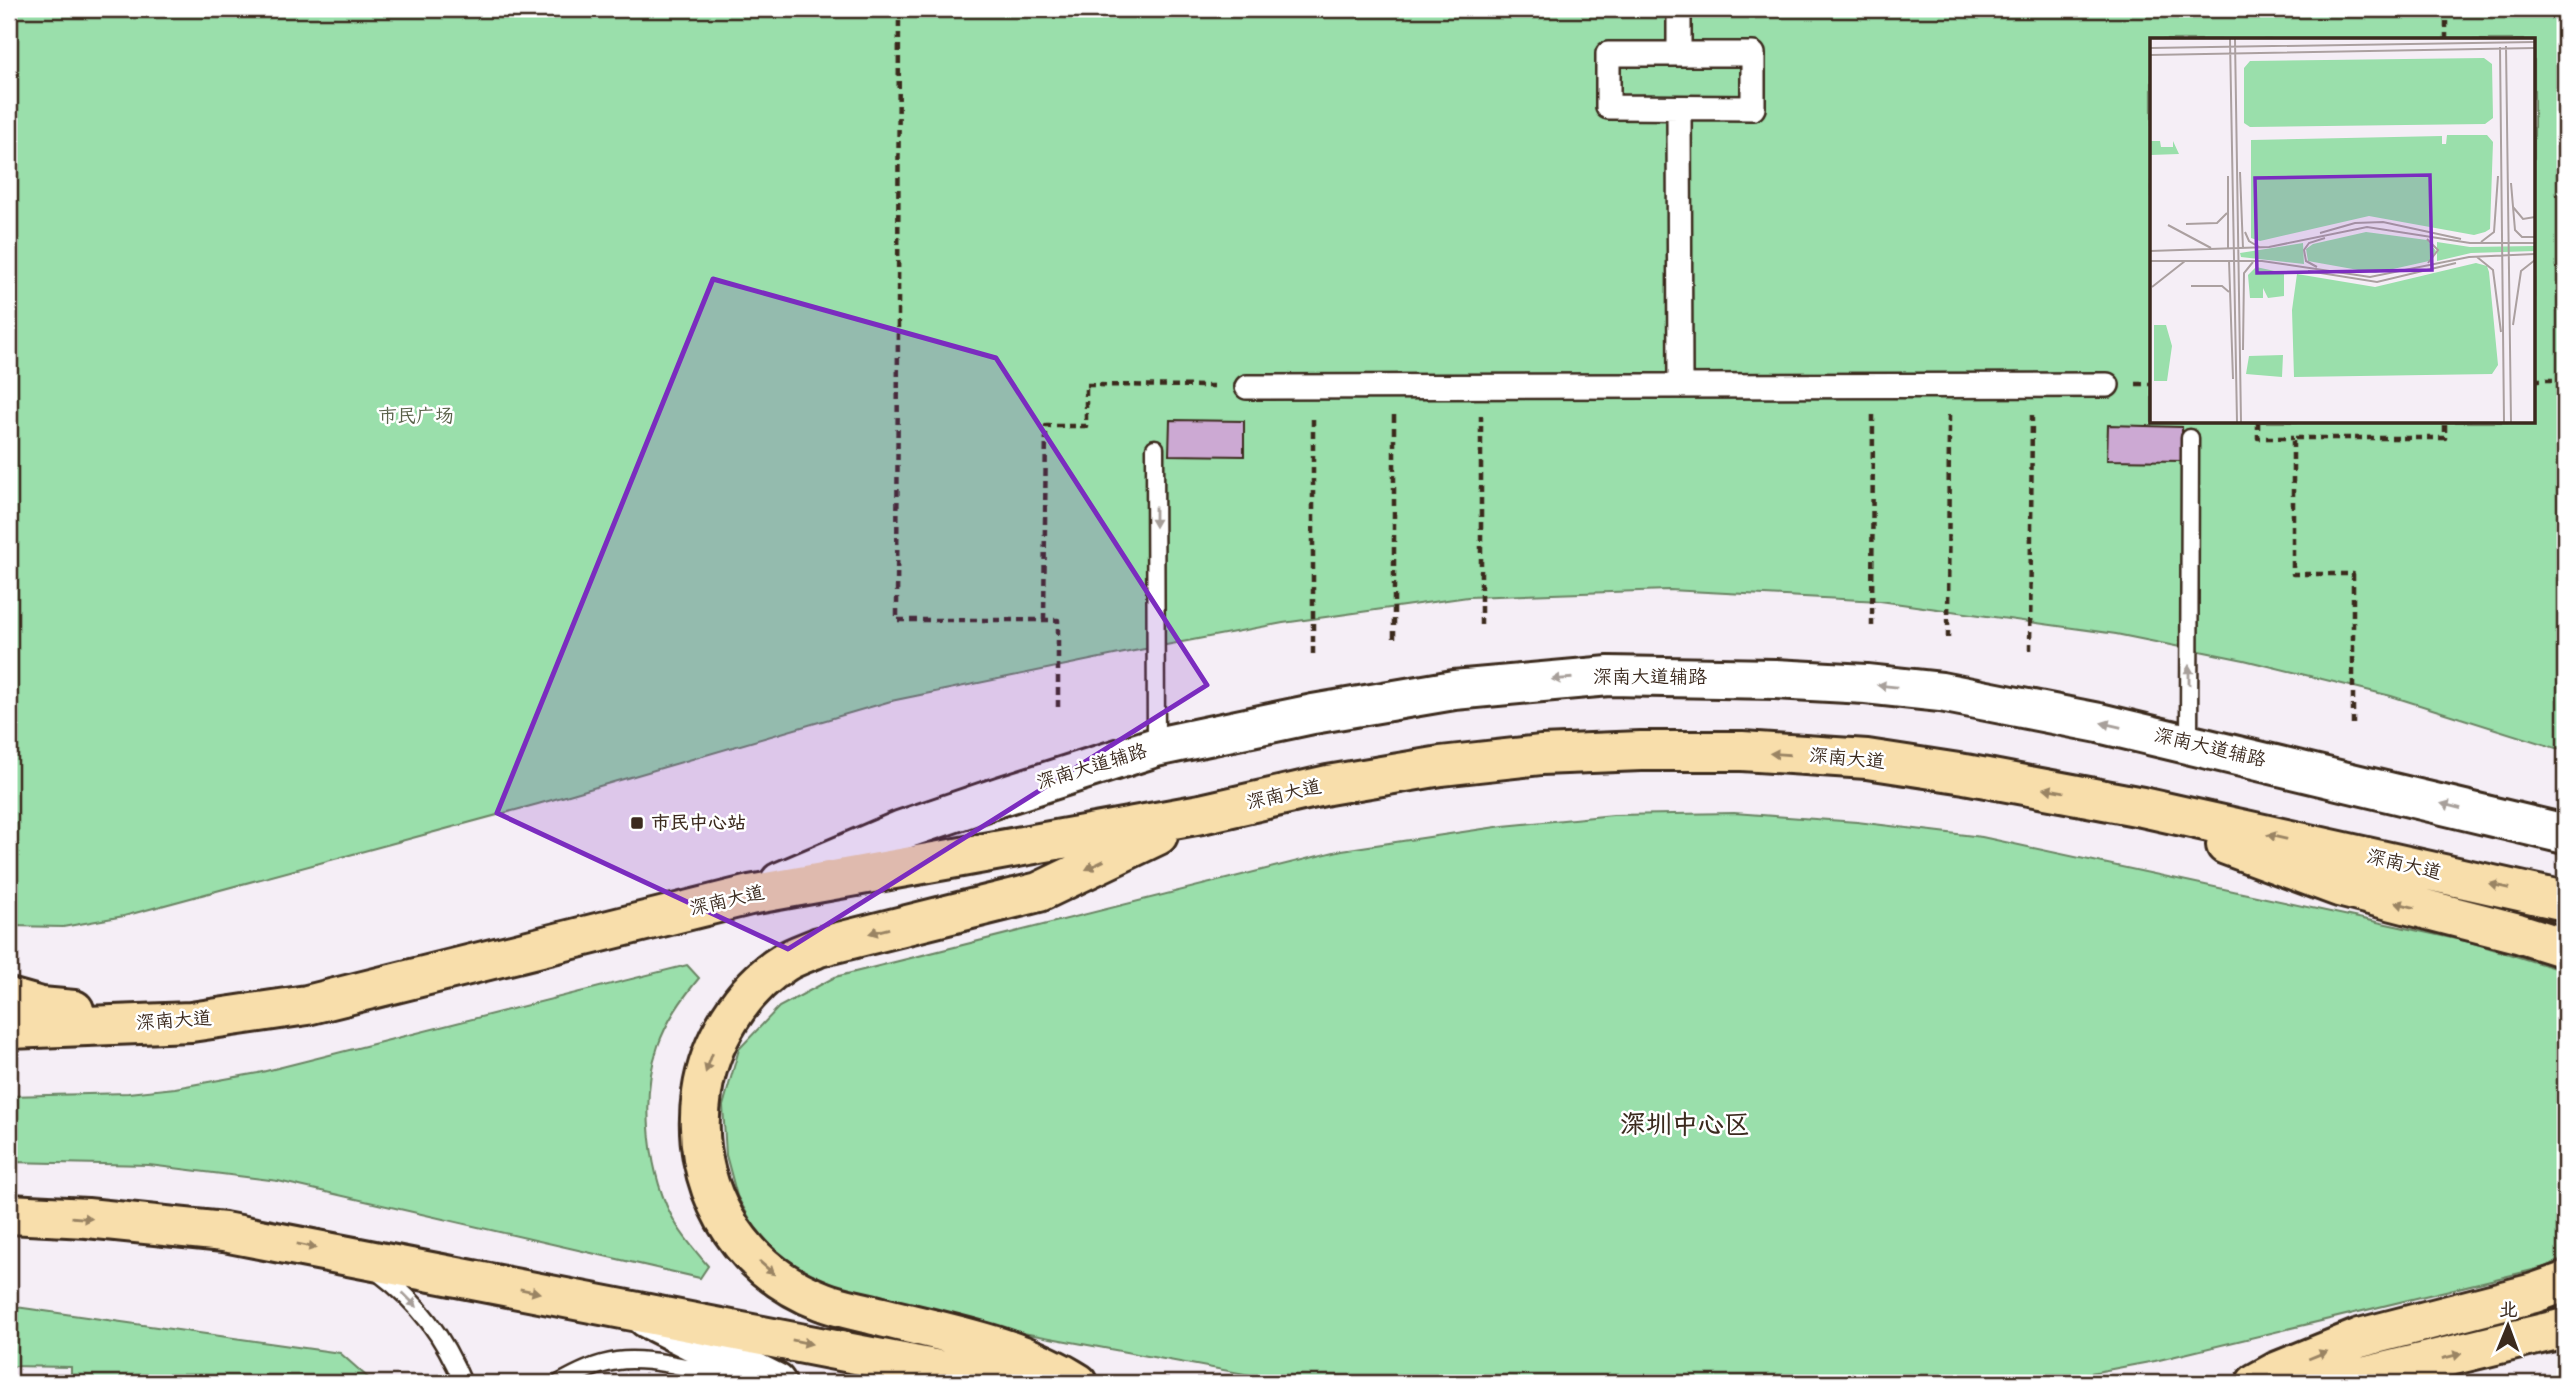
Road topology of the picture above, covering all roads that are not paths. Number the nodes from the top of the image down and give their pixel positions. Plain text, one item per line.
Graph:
1 (1679, 9) edge
2 (1679, 54) junction
3 (1679, 107) junction
4 (1680, 385) junction
5 (2107, 385) dead end
6 (1247, 387) road end
7 (2190, 438) dead end
8 (1155, 448) dead end
9 (2189, 743) junction
10 (1156, 747) junction
11 (2142, 807) junction
12 (1201, 814) junction
13 (2565, 834) edge
14 (750, 895) junction
15 (2565, 901) edge
16 (2565, 948) edge
17 (9, 998) edge
18 (191, 1022) junction
19 (9, 1029) edge
20 (10, 1215) edge
21 (358, 1257) junction
22 (2565, 1282) edge
23 (629, 1310) junction
24 (2565, 1328) edge
25 (454, 1363) junction
26 (454, 1383) edge
27 (463, 1383) edge
28 (560, 1383) edge
29 (758, 1383) edge
30 (776, 1383) edge
31 (1006, 1383) edge
32 (1078, 1383) edge
33 (2256, 1383) edge
34 (2338, 1383) edge

1 - 2 street
2 - 3 street
2 - 3 street
3 - 4 street
4 - 5 street
4 - 6 street
9 -> 7 lane
8 -> 10 lane
9 -> 10 main road, 深南大道辅路
13 -> 9 main road, 深南大道辅路
10 - 14 main road, 深南大道辅路
11 -> 12 main road, 深南大道
15 -> 11 main road, 深南大道
16 -> 11 main road
12 - 14 main road, 深南大道
12 -> 32 main road
14 - 18 main road, 深南大道
17 - 18 main road
18 - 19 main road, 深南大道
20 -> 21 main road
21 -> 23 main road
21 -> 25 lane
33 -> 22 main road
23 - 30 main road
23 -> 31 main road
34 -> 24 main road
25 - 26 lane
25 - 27 lane
28 - 29 lane

